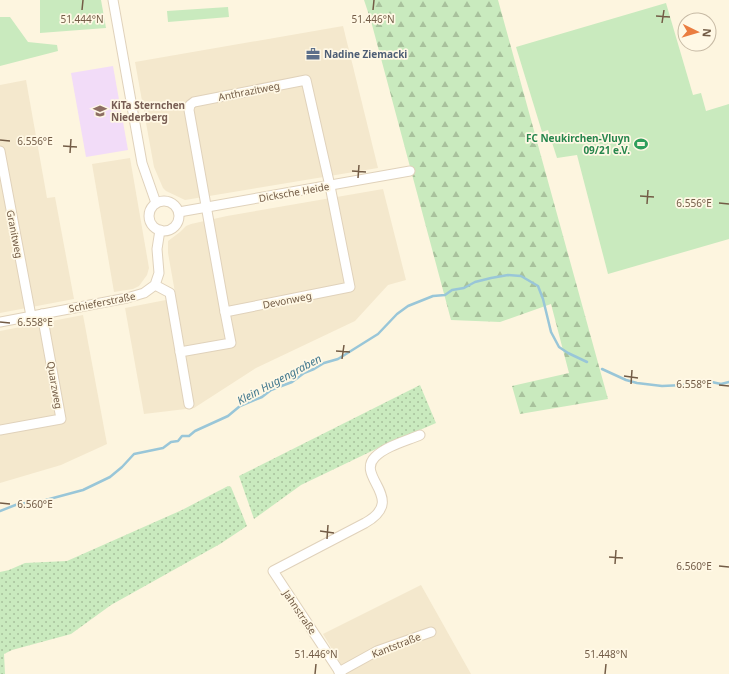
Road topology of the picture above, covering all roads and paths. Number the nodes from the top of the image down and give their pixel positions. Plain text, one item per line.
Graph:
1 (113, 0) edge
2 (0, 152) edge
3 (410, 171) dead end
4 (330, 186) junction
5 (156, 203) junction
6 (206, 208) junction
7 (179, 212) junction
8 (160, 230) junction
9 (155, 285) junction
10 (226, 312) junction
11 (42, 314) junction
12 (30, 316) junction
13 (0, 322) edge
14 (180, 352) junction
15 (189, 404) dead end
16 (0, 430) edge
17 (420, 435) dead end
18 (432, 632) dead end
19 (340, 673) edge

1 - 5 street
2 - 12 street, Granitweg
3 - 4 street, Dicksche Heide
4 - 6 street, Dicksche Heide
4 - 6 street, Anthrazitweg
4 - 10 street, Devonweg
5 - 7 street
5 - 8 street
6 - 7 street, Dicksche Heide
6 - 10 street
7 - 8 street
8 - 9 street
9 - 11 street, Schieferstraße
9 - 14 street
10 - 14 street
11 - 12 street, Schieferstraße
11 - 16 street, Quarzweg
12 - 13 street, Schieferstraße
14 - 15 street
17 - 19 street, Jahnstraße
18 - 19 street, Kantstraße

